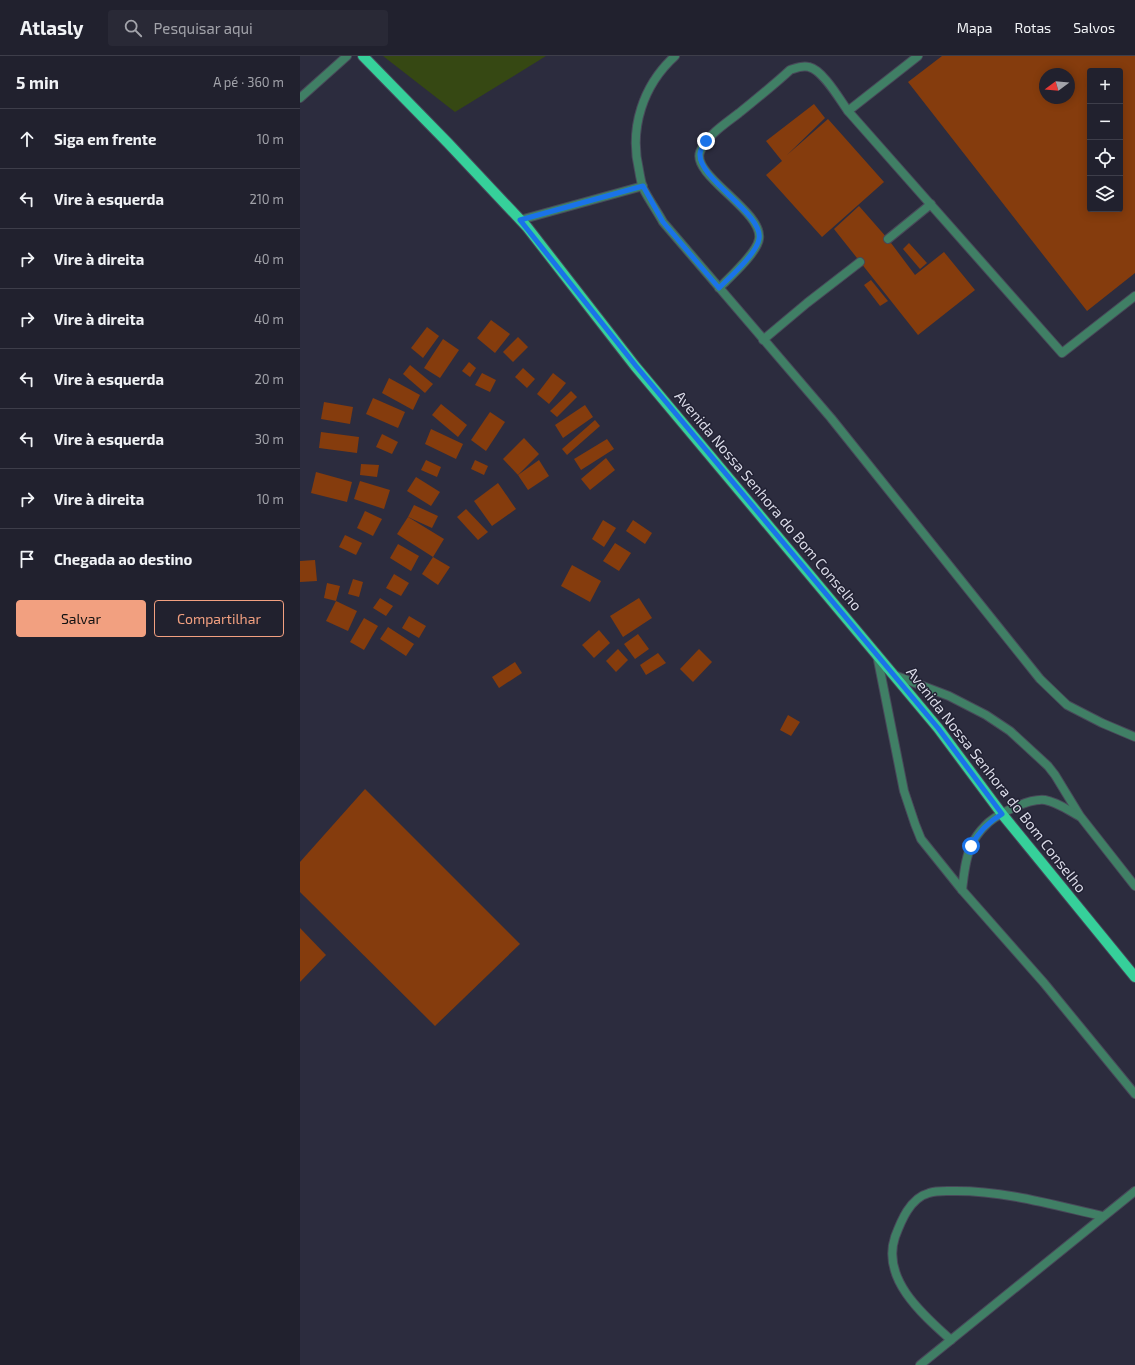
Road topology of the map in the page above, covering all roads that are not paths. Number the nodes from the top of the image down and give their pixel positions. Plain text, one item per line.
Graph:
1 (347, 56) edge
2 (363, 56) edge
3 (675, 56) edge
4 (918, 56) edge
5 (300, 98) edge
6 (848, 112) junction
7 (643, 186) junction
8 (931, 204) junction
9 (520, 220) junction
10 (888, 239) dead end
11 (860, 262) dead end
12 (719, 288) junction
13 (1135, 296) edge
14 (763, 340) junction
15 (877, 654) junction
16 (894, 675) junction
17 (1135, 737) edge
18 (1002, 814) junction
19 (1080, 816) junction
20 (1135, 886) edge
21 (962, 890) junction
22 (1135, 977) edge
23 (1135, 1094) edge
24 (1135, 1191) edge
25 (1102, 1216) junction
26 (951, 1340) junction
27 (920, 1365) edge

1 - 5 street
2 - 9 main road, Avenida Nossa Senhora do Bom Conselho
3 - 7 street
4 - 6 street
6 - 8 street
6 - 12 street
7 - 9 street
7 - 12 street
8 - 10 street
8 - 13 street
9 - 15 main road, Avenida Nossa Senhora do Bom Conselho
11 - 14 street
12 - 14 street
14 - 17 street
15 - 16 main road, Avenida Nossa Senhora do Bom Conselho
15 - 21 street
16 - 18 main road, Avenida Nossa Senhora do Bom Conselho
16 - 19 street
18 - 19 street
18 - 21 street
18 - 22 main road, Avenida Nossa Senhora do Bom Conselho
19 - 20 street
21 - 23 street
24 - 25 street
25 - 26 street
25 - 26 street
26 - 27 street

